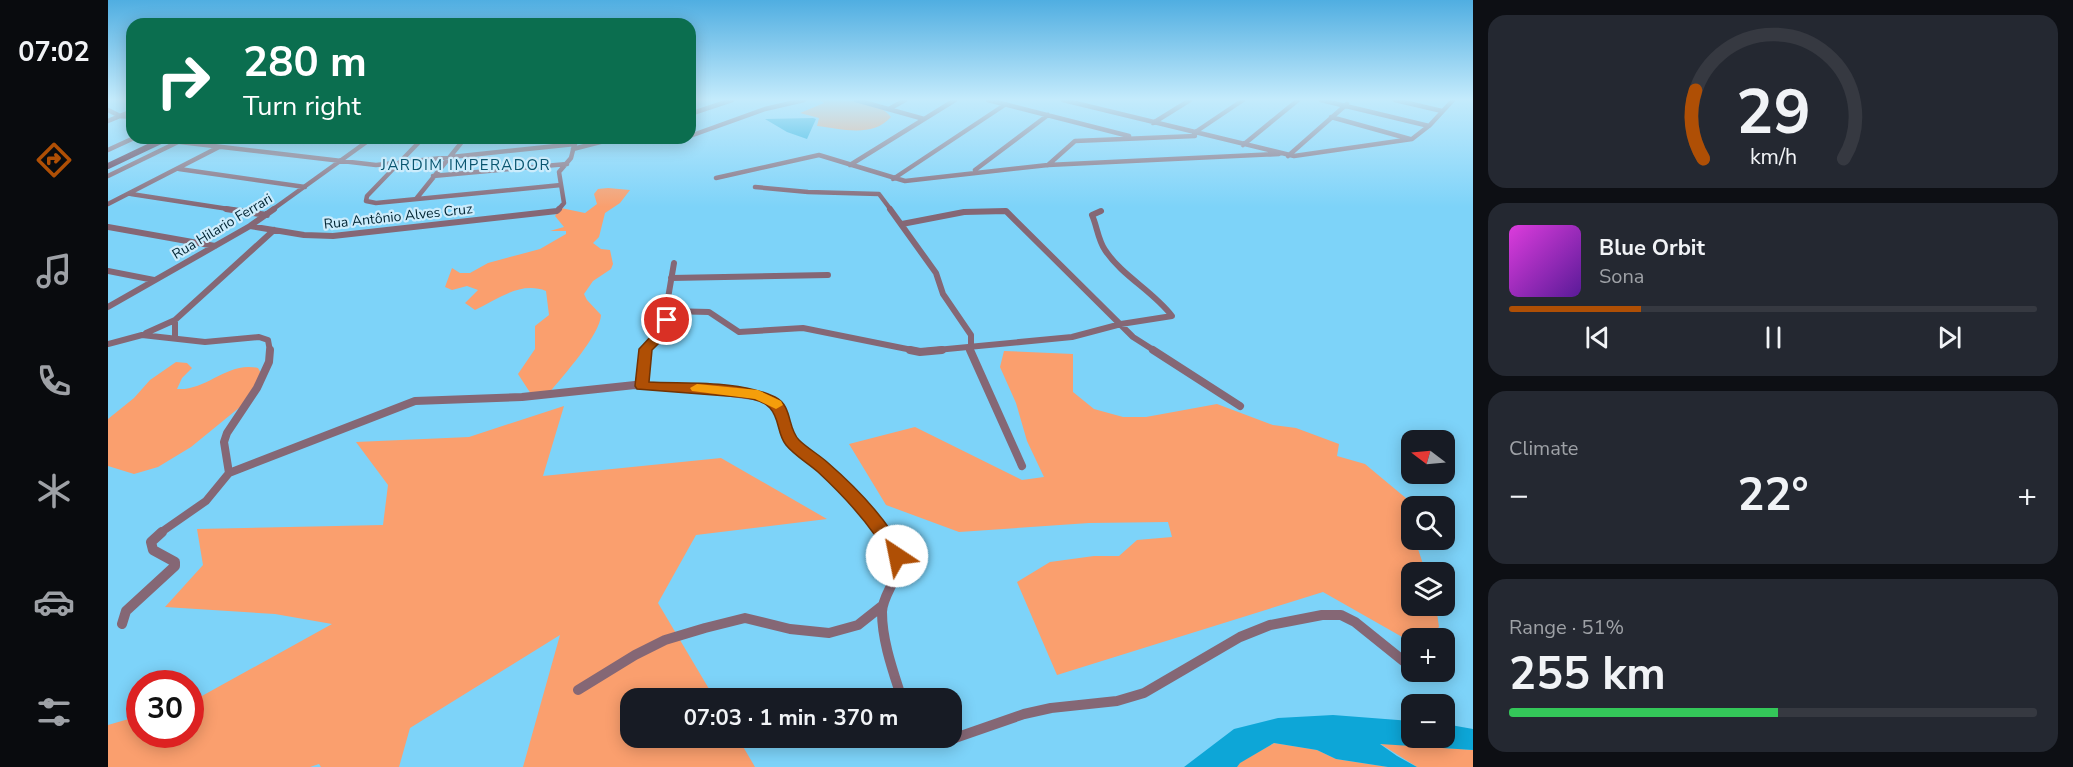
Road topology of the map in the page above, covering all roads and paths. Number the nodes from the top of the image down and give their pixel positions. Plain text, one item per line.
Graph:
1 (897, 136) edge
2 (958, 136) edge
3 (1021, 136) edge
4 (1114, 136) edge
5 (1128, 136) edge
6 (1203, 136) joint
7 (1254, 136) edge
8 (1310, 136) edge
9 (1400, 136) edge
10 (1416, 136) edge
11 (1137, 138) junction
12 (1412, 139) junction
13 (1109, 140) junction
14 (126, 142) edge
15 (140, 144) edge
16 (153, 144) edge
17 (173, 144) edge
18 (199, 144) edge
19 (364, 144) edge
20 (417, 144) edge
21 (461, 144) edge
22 (575, 144) edge
23 (1243, 145) junction
24 (219, 147) junction
25 (108, 150) edge
26 (1060, 153) junction
27 (1279, 154) junction
28 (452, 156) junction
29 (1288, 156) junction
30 (991, 158) junction
31 (108, 160) edge
32 (339, 162) junction
33 (399, 162) junction
34 (1074, 163) junction
35 (567, 164) junction
36 (850, 165) junction
37 (1048, 165) junction
38 (108, 166) edge
39 (1008, 168) junction
40 (179, 169) junction
41 (908, 169) junction
42 (973, 172) junction
43 (108, 176) edge
44 (433, 176) junction
45 (716, 178) dead end
46 (893, 179) junction
47 (919, 179) junction
48 (561, 185) junction
49 (305, 187) junction
50 (755, 187) dead end
51 (131, 194) junction
52 (416, 199) junction
53 (108, 204) edge
54 (1101, 211) dead end
55 (267, 215) junction
56 (902, 224) junction
57 (250, 226) junction
58 (108, 227) edge
59 (274, 230) junction
60 (215, 246) junction
61 (674, 263) dead end
62 (108, 271) edge
63 (828, 275) dead end
64 (671, 278) junction
65 (154, 280) junction
66 (108, 307) edge
67 (667, 311) junction
68 (175, 320) junction
69 (1119, 325) junction
70 (142, 335) junction
71 (176, 338) junction
72 (108, 344) edge
73 (969, 348) junction
74 (642, 386) junction
75 (1240, 406) dead end
76 (1022, 466) dead end
77 (229, 473) junction
78 (882, 606) junction
79 (122, 624) dead end
80 (1401, 659) edge
81 (899, 688) edge
82 (578, 690) dead end
83 (962, 736) edge

1 - 36 street
2 - 41 street
3 - 30 street
4 - 13 street
5 - 11 street
6 - 11 street
6 - 23 street
7 - 23 street
8 - 29 street
9 - 12 street
10 - 12 street
11 - 13 street
12 - 29 street
13 - 26 street
14 - 25 street
15 - 31 main road
16 - 38 main road
17 - 43 street
18 - 24 street
19 - 32 street, Rua Hilario Ferrari
20 - 33 street
21 - 28 street
22 - 28 street
22 - 35 street
23 - 27 street
24 - 32 street
24 - 40 street
26 - 34 street
26 - 37 street
27 - 29 street
27 - 34 street
28 - 33 street
28 - 44 street
30 - 39 street
30 - 42 street
32 - 33 street
32 - 49 street, Rua Hilario Ferrari
33 - 52 street
34 - 37 street
35 - 44 street
35 - 48 street
36 - 45 street
36 - 46 street
37 - 39 street
39 - 42 street
40 - 49 street
40 - 51 street
41 - 46 street
41 - 47 street
42 - 47 street
44 - 52 street
46 - 47 street
48 - 52 street
48 - 59 street, Rua Antônio Alves Cruz
49 - 55 street, Rua Hilario Ferrari
50 - 56 street
51 - 53 street
51 - 55 street
54 - 69 street
55 - 57 street, Rua Hilario Ferrari
56 - 69 street
56 - 73 street
57 - 59 street, Rua Antônio Alves Cruz
57 - 60 street, Rua Hilario Ferrari
58 - 60 street
59 - 68 street
60 - 65 street, Rua Hilario Ferrari
61 - 64 street
62 - 65 street
63 - 64 street
64 - 67 street
65 - 66 street, Rua Hilario Ferrari
67 - 73 street
67 - 74 street
68 - 70 street
68 - 71 street
69 - 73 street
69 - 75 street
70 - 71 street
70 - 72 street
71 - 77 street
73 - 76 street
74 - 77 street
74 - 78 street
77 - 79 street
78 - 81 street
78 - 82 street
80 - 83 street

